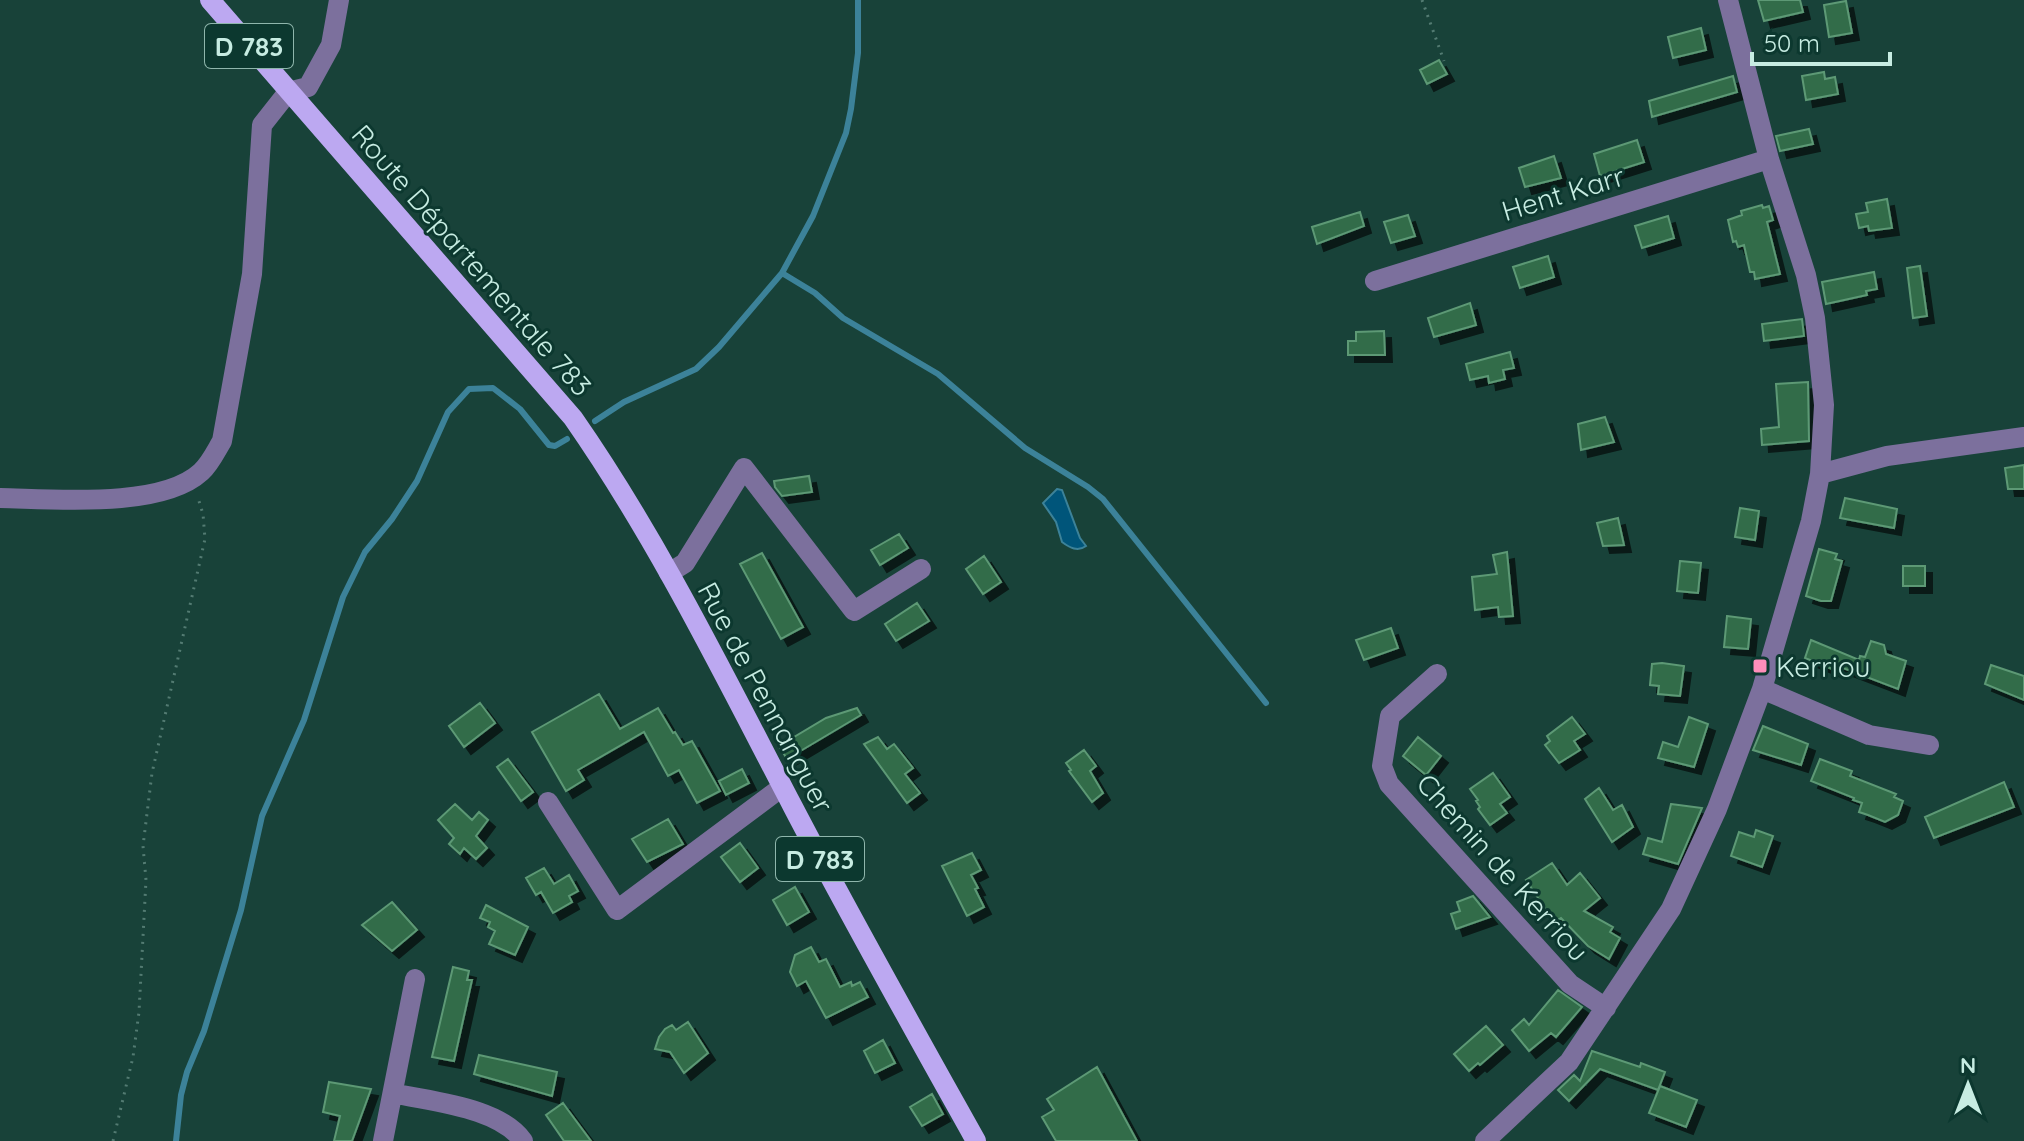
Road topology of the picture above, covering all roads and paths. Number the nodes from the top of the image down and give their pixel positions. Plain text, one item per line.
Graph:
1 (210, 0) edge
2 (339, 0) edge
3 (1422, 0) edge
4 (1728, 0) edge
5 (1444, 61) dead end
6 (288, 92) junction
7 (1769, 159) junction
8 (1375, 281) dead end
9 (2024, 437) edge
10 (1820, 474) junction
11 (189, 480) junction
12 (0, 498) edge
13 (921, 569) dead end
14 (669, 573) junction
15 (1437, 674) dead end
16 (1762, 689) junction
17 (1929, 745) dead end
18 (782, 787) junction
19 (548, 802) dead end
20 (415, 979) dead end
21 (1606, 1008) junction
22 (393, 1093) junction
23 (113, 1141) edge
24 (383, 1141) edge
25 (523, 1141) edge
26 (976, 1141) edge
27 (1485, 1141) edge

1 - 6 main road, Route Départementale 783 / D 783
2 - 6 street
3 - 5 path
4 - 7 street
6 - 11 street
6 - 14 main road, Route Départementale 783 / D 783
7 - 8 street, Hent Karr
7 - 10 street
9 - 10 street
10 - 16 street
11 - 12 street
11 - 23 path
13 - 14 street
14 - 18 main road, Rue de Pennanguer / D 783
15 - 21 street, Chemin de Kerriou
16 - 17 street
16 - 21 street
18 - 19 street
18 - 26 main road, Rue de Pennanguer / D 783
20 - 22 street
21 - 27 street
22 - 24 street
22 - 25 street

